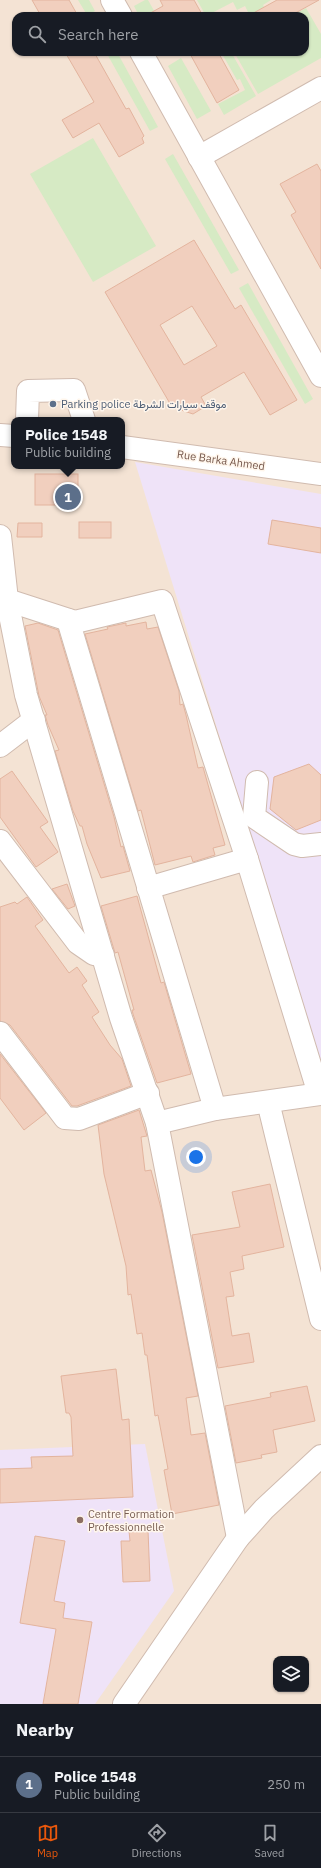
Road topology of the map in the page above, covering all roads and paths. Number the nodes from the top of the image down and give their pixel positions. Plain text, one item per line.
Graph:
1 (112, 0) edge
2 (119, 12) edge
3 (143, 56) edge
4 (321, 88) edge
5 (199, 157) junction
6 (321, 376) edge
7 (27, 417) edge
8 (83, 417) edge
9 (0, 435) edge
10 (11, 436) edge
11 (125, 447) edge
12 (321, 474) edge
13 (0, 536) edge
14 (7, 600) junction
15 (68, 620) junction
16 (34, 720) junction
17 (0, 746) edge
18 (257, 782) dead end
19 (0, 841) edge
20 (321, 844) edge
21 (247, 859) junction
22 (148, 888) junction
23 (103, 955) junction
24 (0, 1033) edge
25 (148, 1093) junction
26 (320, 1094) edge
27 (268, 1102) junction
28 (215, 1109) junction
29 (157, 1123) junction
30 (321, 1319) edge
31 (321, 1456) edge
32 (238, 1538) junction
33 (124, 1704) edge

1 - 2 street
3 - 5 street
4 - 5 street
5 - 6 street
7 - 8 street
9 - 10 street
11 - 12 street, Rue Barka Ahmed
13 - 14 street
14 - 15 street
14 - 16 street
15 - 21 street
15 - 22 street
16 - 17 street
16 - 23 street
18 - 20 street
19 - 23 street
21 - 22 street
21 - 26 street
22 - 28 street
23 - 25 street
24 - 25 street
25 - 29 street
26 - 27 street
27 - 28 street
27 - 30 street
28 - 29 street
29 - 32 street
31 - 32 street
32 - 33 street

